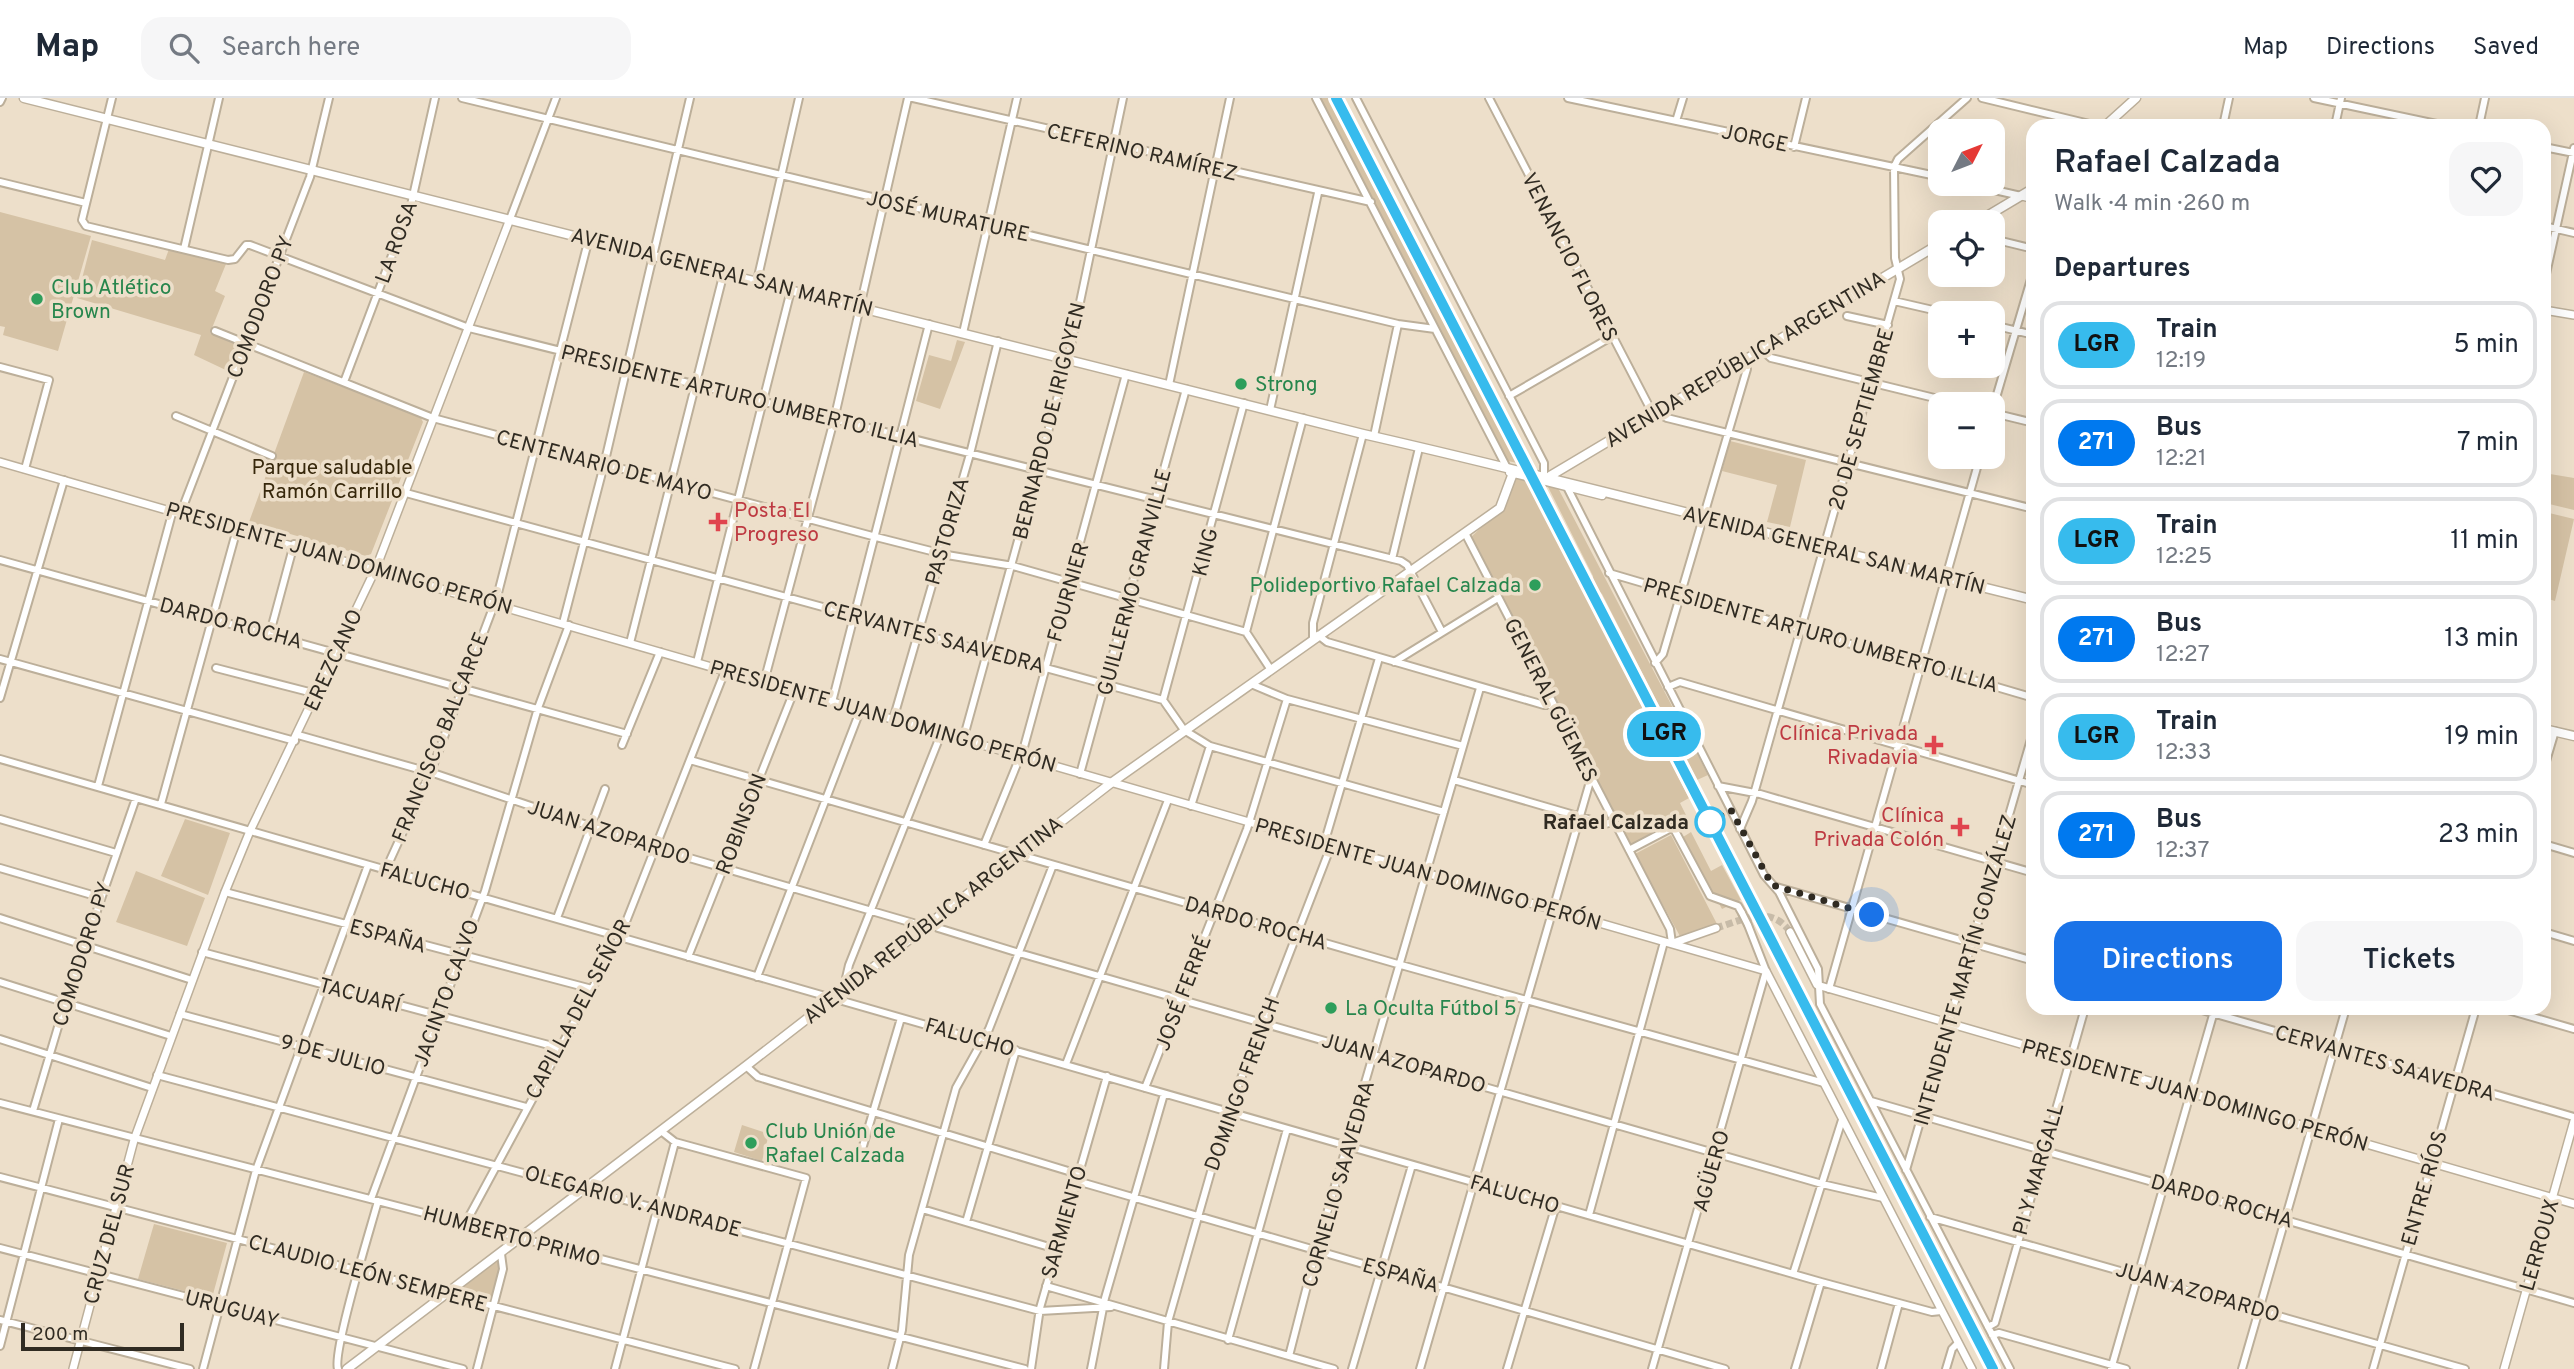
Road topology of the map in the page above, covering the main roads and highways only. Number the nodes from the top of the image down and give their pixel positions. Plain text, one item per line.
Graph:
1 (24, 98) edge
2 (2136, 98) edge
3 (2113, 119) edge
4 (2026, 193) edge
5 (1997, 210) edge
6 (1928, 251) edge
7 (1419, 448) junction
8 (1513, 473) junction
9 (1547, 475) junction
10 (1635, 500) junction
11 (2026, 598) edge
12 (2551, 730) edge
13 (2574, 736) edge
14 (347, 1369) edge

1 - 7 main road, AVENIDA GENERAL SAN MARTÍN
2 - 3 main road
4 - 5 main road
6 - 9 main road, AVENIDA REPÚBLICA ARGENTINA
7 - 8 main road, AVENIDA GENERAL SAN MARTÍN
7 - 9 main road, AVENIDA GENERAL SAN MARTÍN
8 - 10 main road, AVENIDA GENERAL SAN MARTÍN
8 - 14 main road, AVENIDA REPÚBLICA ARGENTINA
9 - 10 main road, AVENIDA GENERAL SAN MARTÍN
10 - 11 main road, AVENIDA GENERAL SAN MARTÍN
12 - 13 main road

